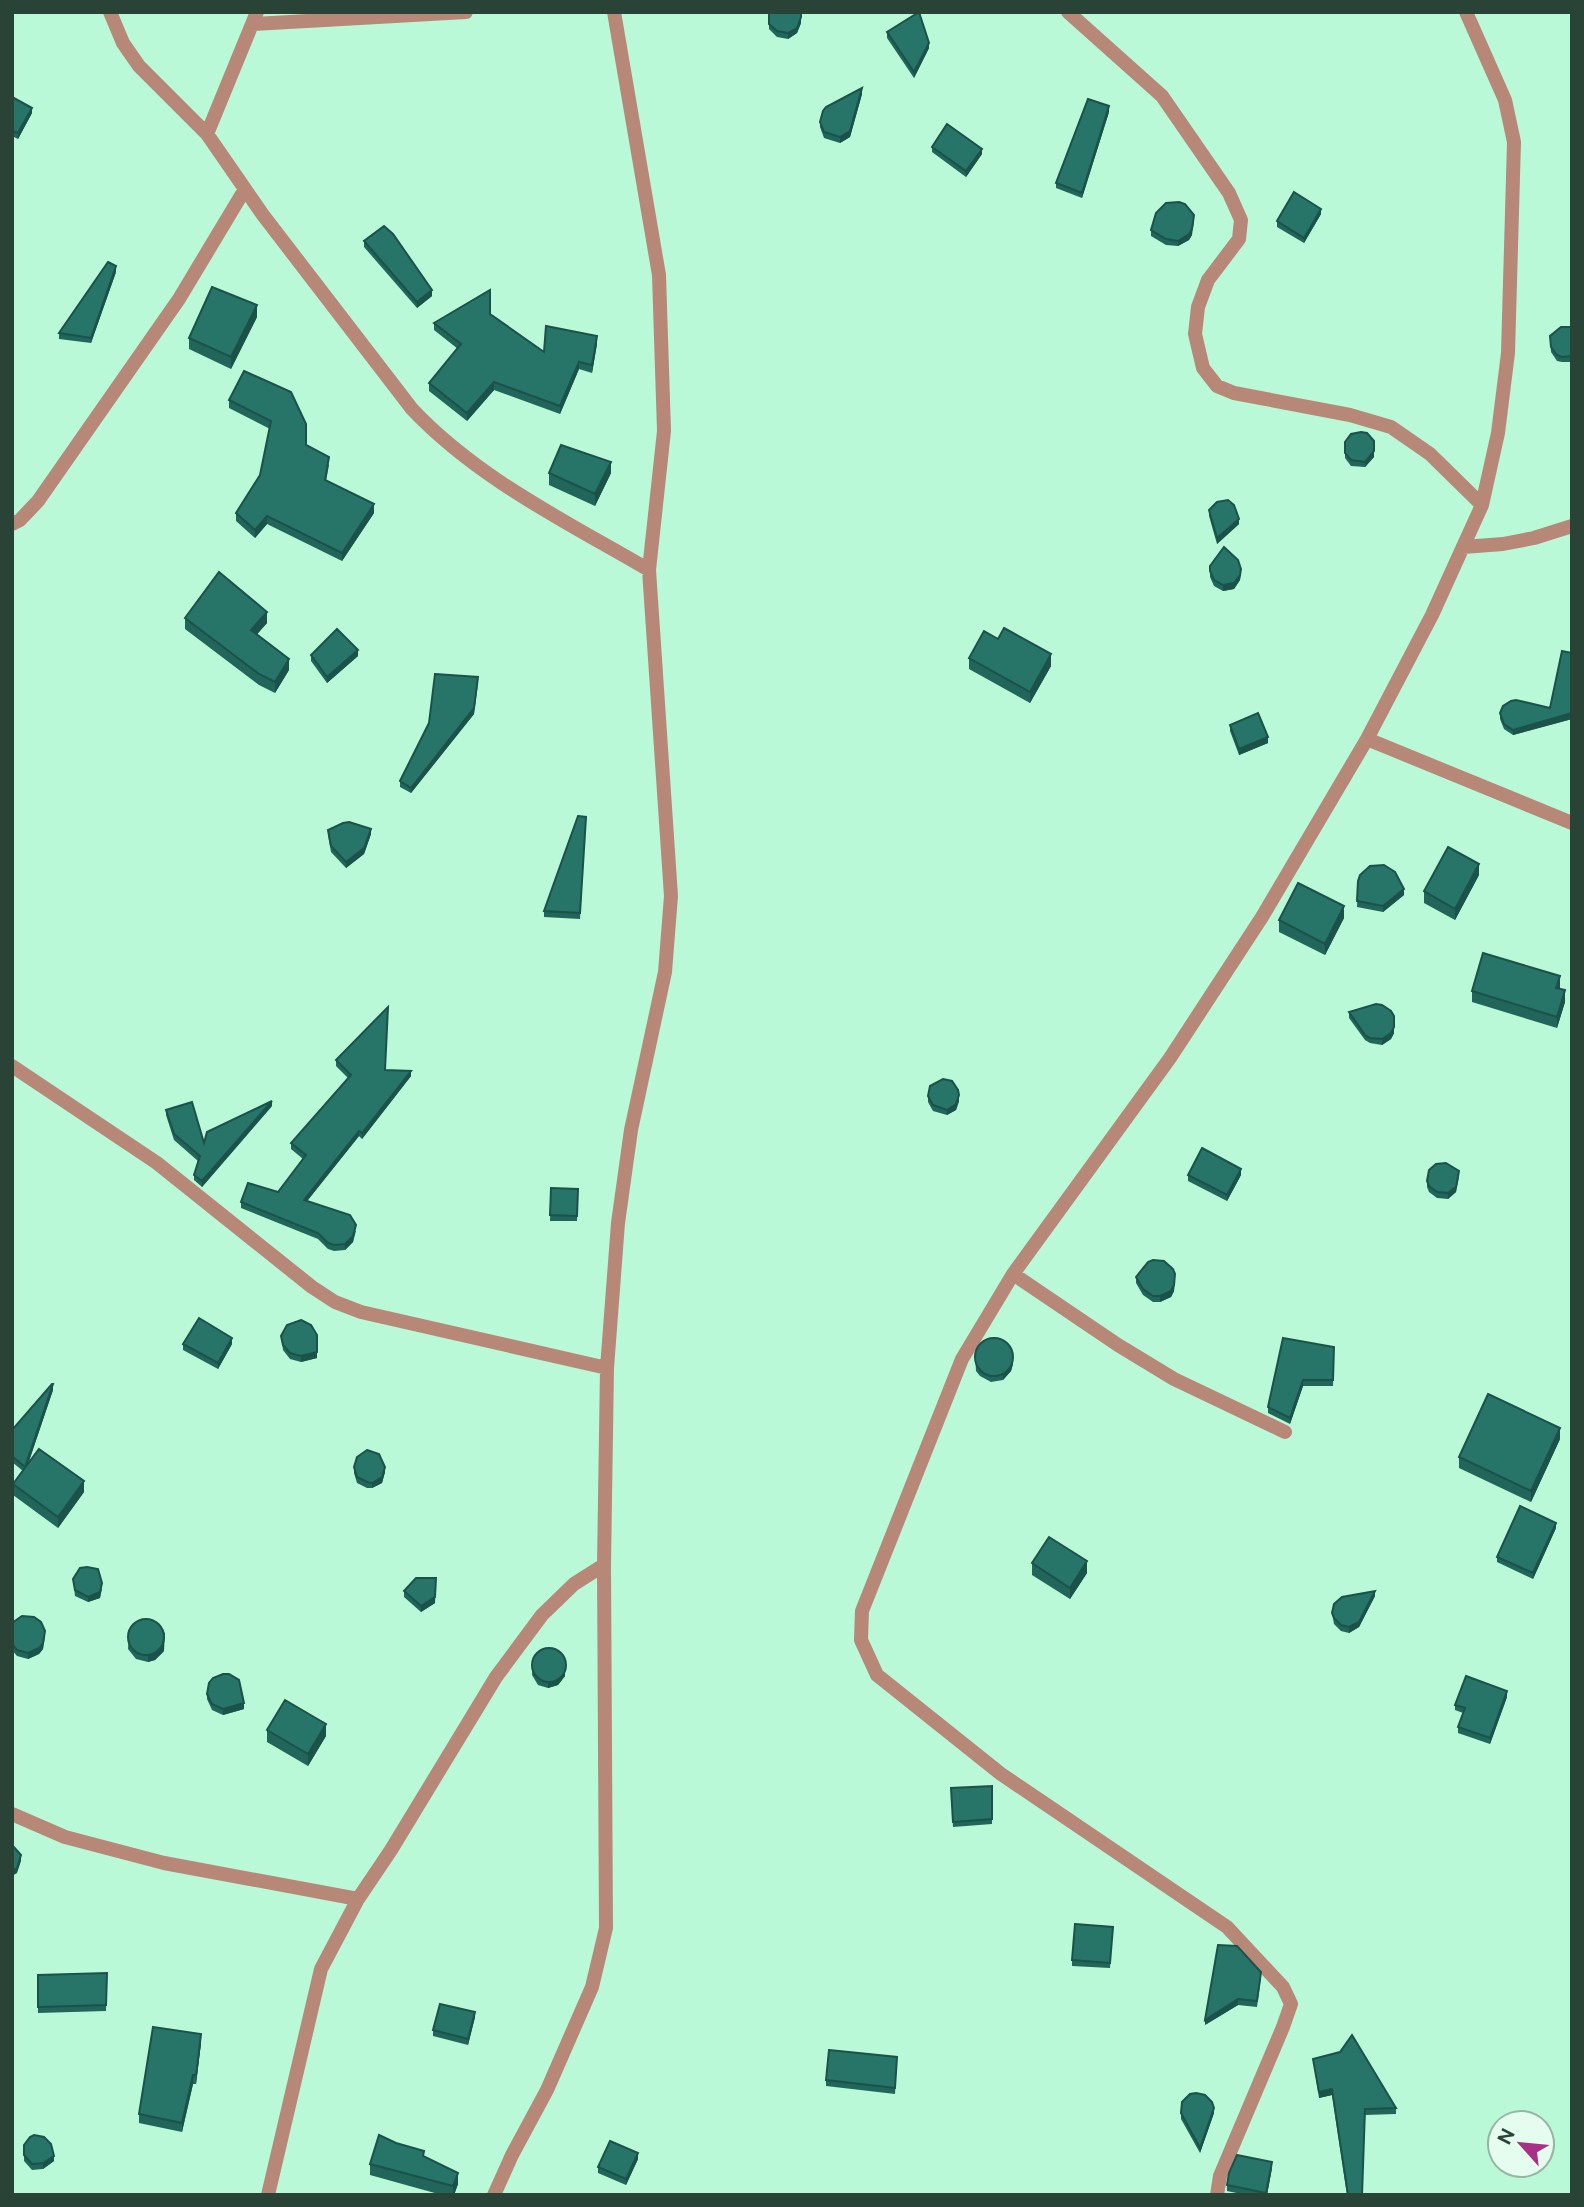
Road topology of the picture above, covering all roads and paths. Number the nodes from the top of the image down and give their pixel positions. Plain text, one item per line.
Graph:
1 (110, 12) edge
2 (466, 12) edge
3 (614, 12) edge
4 (1068, 12) edge
5 (1466, 12) edge
6 (254, 18) edge
7 (207, 134) junction
8 (245, 189) junction
9 (1482, 505) junction
10 (12, 524) edge
11 (1572, 526) edge
12 (1463, 547) junction
13 (649, 570) junction
14 (1367, 739) junction
15 (1572, 823) edge
16 (12, 1066) edge
17 (1013, 1274) junction
18 (607, 1368) junction
19 (1284, 1432) dead end
20 (604, 1565) junction
21 (12, 1814) edge
22 (358, 1899) junction
23 (268, 2195) edge
24 (494, 2195) edge
25 (1217, 2195) edge

1 - 7 street
2 - 6 street
3 - 13 street
4 - 9 street
5 - 9 street
6 - 7 street
7 - 8 street
8 - 10 street
8 - 13 street
9 - 12 street
11 - 12 street
12 - 14 street
13 - 18 street
14 - 15 street
14 - 17 street
16 - 18 street
17 - 19 street
17 - 25 street
18 - 20 street
20 - 22 street
20 - 24 street
21 - 22 street
22 - 23 street

